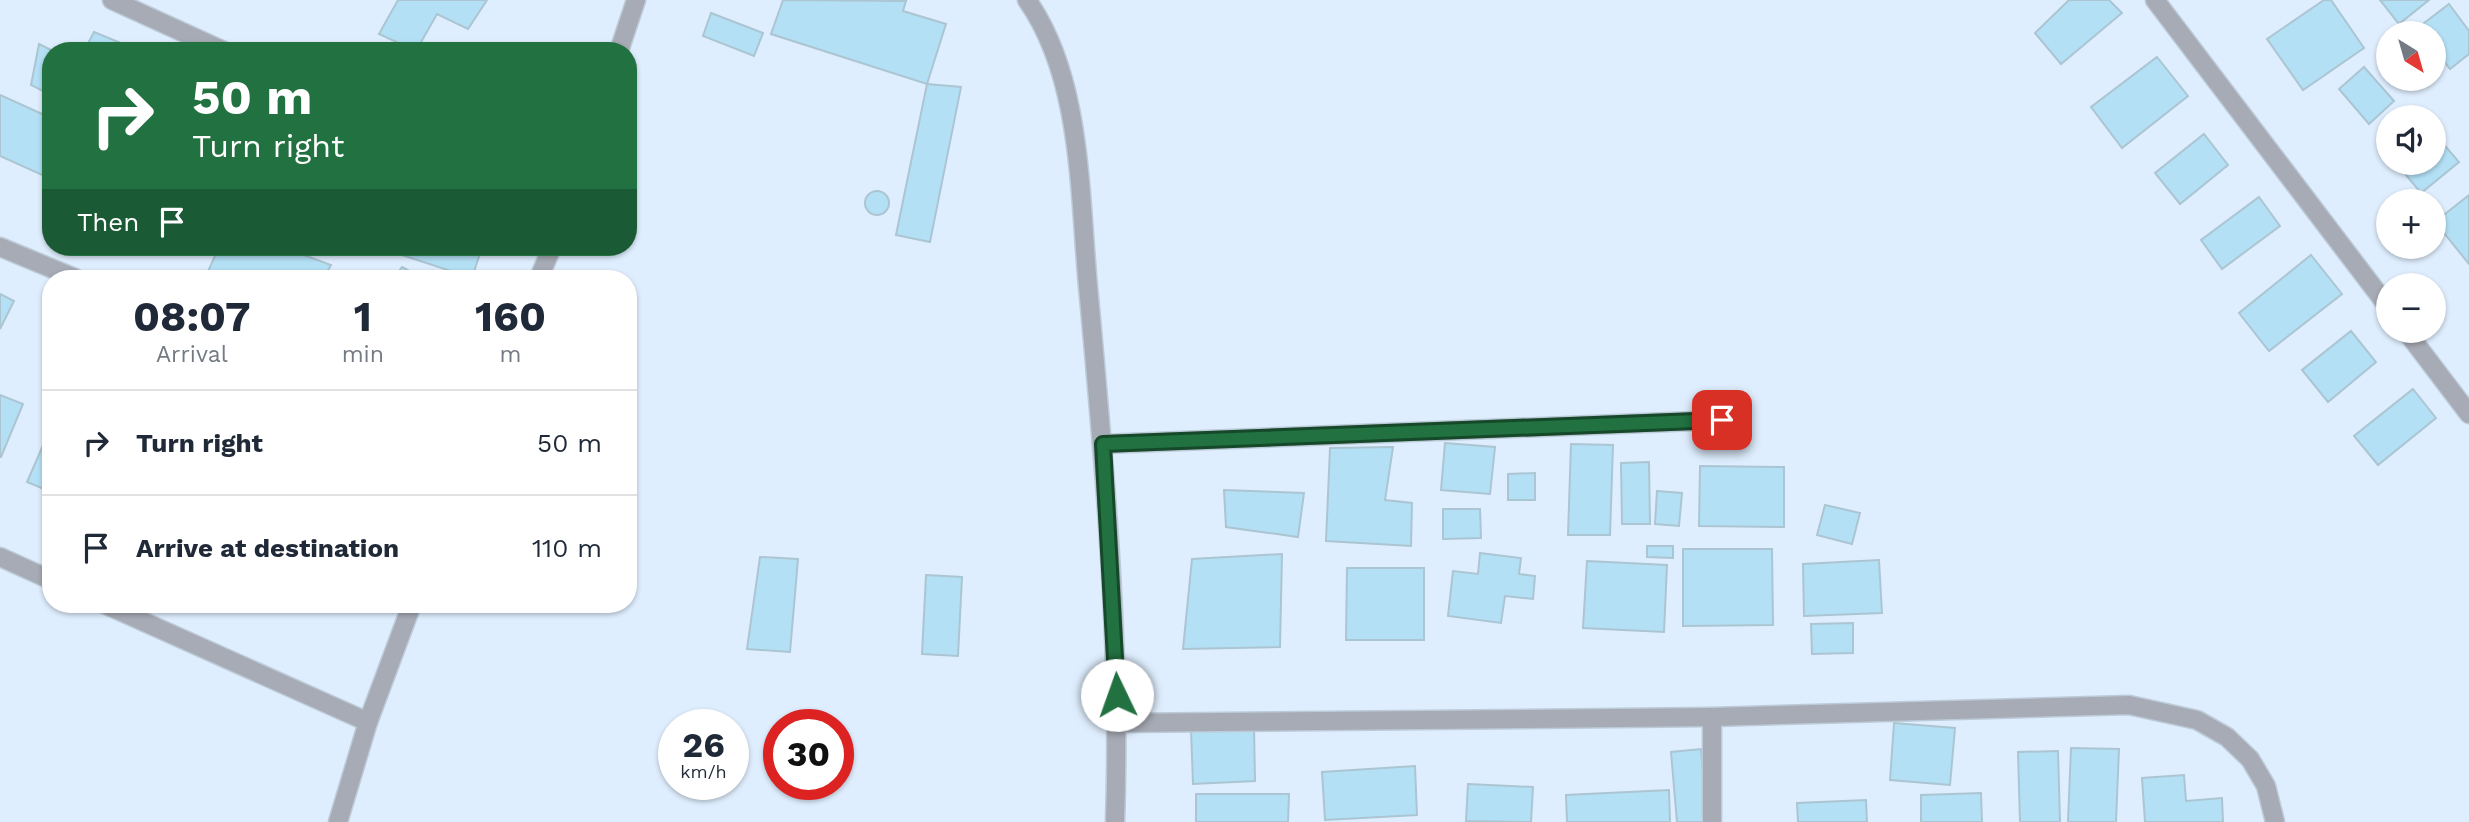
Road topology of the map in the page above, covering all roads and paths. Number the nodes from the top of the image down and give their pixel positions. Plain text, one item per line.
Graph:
1 (112, 0) edge
2 (636, 0) edge
3 (1027, 0) edge
4 (2155, 0) edge
5 (205, 42) edge
6 (622, 42) edge
7 (0, 247) edge
8 (56, 270) edge
9 (2376, 291) edge
10 (2415, 343) edge
11 (2469, 414) edge
12 (1722, 420) dead end
13 (1103, 444) junction
14 (0, 557) edge
15 (42, 576) edge
16 (124, 613) edge
17 (409, 613) edge
18 (1712, 717) junction
19 (368, 722) junction
20 (1118, 723) junction
21 (338, 822) edge
22 (1115, 822) edge
23 (1712, 822) edge
24 (2275, 822) edge

1 - 5 street
2 - 6 street
3 - 13 street
4 - 9 street
7 - 8 street
10 - 11 street
12 - 13 street
13 - 20 street
14 - 15 street
16 - 19 street
17 - 19 street
18 - 20 street
18 - 23 street
18 - 24 street
19 - 21 street
20 - 22 street

